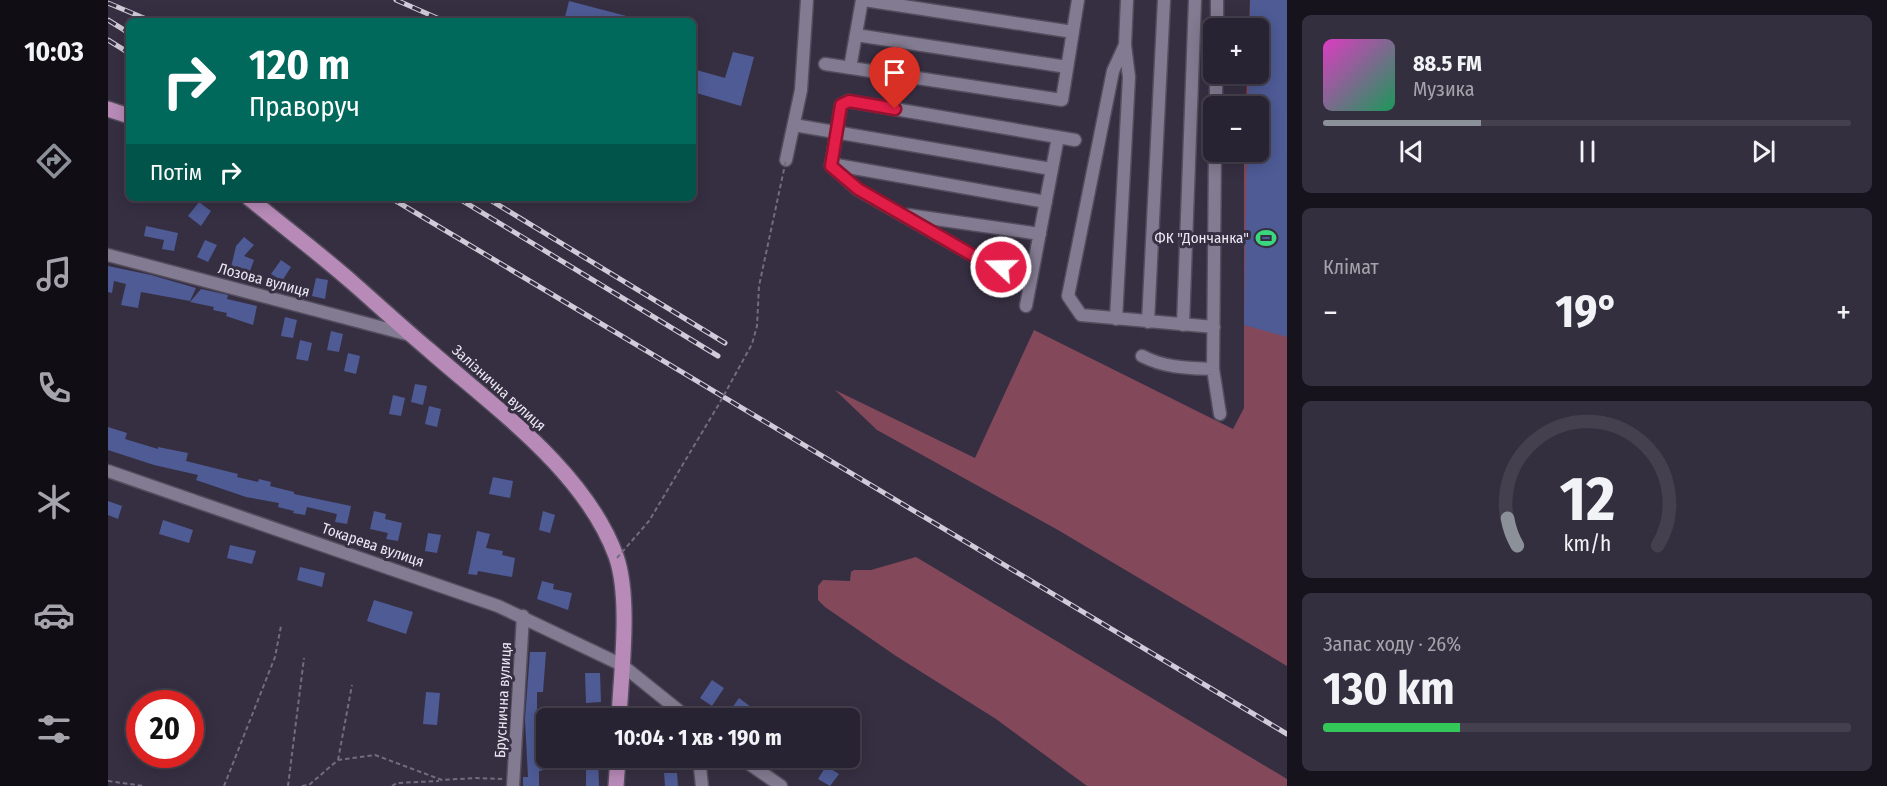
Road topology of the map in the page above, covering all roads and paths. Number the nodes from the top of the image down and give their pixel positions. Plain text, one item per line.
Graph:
1 (807, 0) edge
2 (863, 0) edge
3 (1078, 0) edge
4 (1126, 0) edge
5 (1164, 0) edge
6 (1195, 0) edge
7 (1217, 0) edge
8 (1217, 18) edge
9 (1073, 32) junction
10 (856, 35) junction
11 (1125, 45) junction
12 (825, 64) dead end
13 (1068, 67) junction
14 (850, 68) junction
15 (108, 109) edge
16 (126, 115) edge
17 (794, 125) junction
18 (836, 134) junction
19 (1058, 137) junction
20 (1076, 140) dead end
21 (786, 160) joint
22 (1215, 162) edge
23 (831, 164) junction
24 (1051, 169) junction
25 (253, 201) edge
26 (1046, 202) junction
27 (901, 214) junction
28 (1040, 234) junction
29 (108, 255) edge
30 (1032, 274) junction
31 (1026, 306) dead end
32 (1116, 320) junction
33 (1148, 322) junction
34 (1183, 325) junction
35 (1214, 327) junction
36 (411, 335) junction
37 (1142, 356) dead end
38 (1213, 369) junction
39 (1220, 414) dead end
40 (108, 471) edge
41 (617, 558) junction
42 (523, 616) junction
43 (281, 626) dead end
44 (304, 658) dead end
45 (622, 665) junction
46 (352, 685) dead end
47 (620, 708) edge
48 (676, 708) edge
49 (338, 760) junction
50 (617, 768) edge
51 (700, 768) edge
52 (755, 768) edge
53 (442, 780) junction
54 (108, 781) edge
55 (513, 782) edge
56 (144, 786) edge
57 (224, 786) edge
58 (288, 786) edge
59 (302, 786) edge
60 (392, 786) edge
61 (616, 786) edge
62 (702, 786) edge
63 (781, 786) edge

1 - 17 street
2 - 9 street
2 - 10 street
3 - 9 street
4 - 11 street
5 - 33 street
6 - 34 street
7 - 8 street
9 - 13 street
10 - 13 street
10 - 14 street
11 - 32 street
11 - 32 street
12 - 14 street
13 - 14 street
15 - 16 main road
17 - 18 street
17 - 21 street
18 - 19 street
18 - 23 street
18 - 24 street
19 - 20 street
19 - 24 street
21 - 41 path, bridge
22 - 35 street
23 - 26 street
23 - 27 street
24 - 26 street
25 - 36 main road, Залізнична вулиця
26 - 28 street
27 - 28 street
27 - 30 street
28 - 30 street
29 - 36 street, Лозова вулиця
30 - 31 street
32 - 33 street
33 - 34 street
34 - 35 street
35 - 38 street
36 - 41 main road, Залізнична вулиця
37 - 38 street
38 - 39 street
40 - 42 street, Токарева вулиця
41 - 45 main road, Залізнична вулиця
42 - 45 street, Токарева вулиця
42 - 55 street, Бруснична вулиця
43 - 57 path
44 - 58 path
45 - 47 main road, Залізнична вулиця
45 - 48 street, Токарева вулиця
46 - 49 path
49 - 53 path
49 - 59 path
50 - 61 main road
51 - 62 street
52 - 63 street
53 - 55 path
53 - 60 path
54 - 56 path

